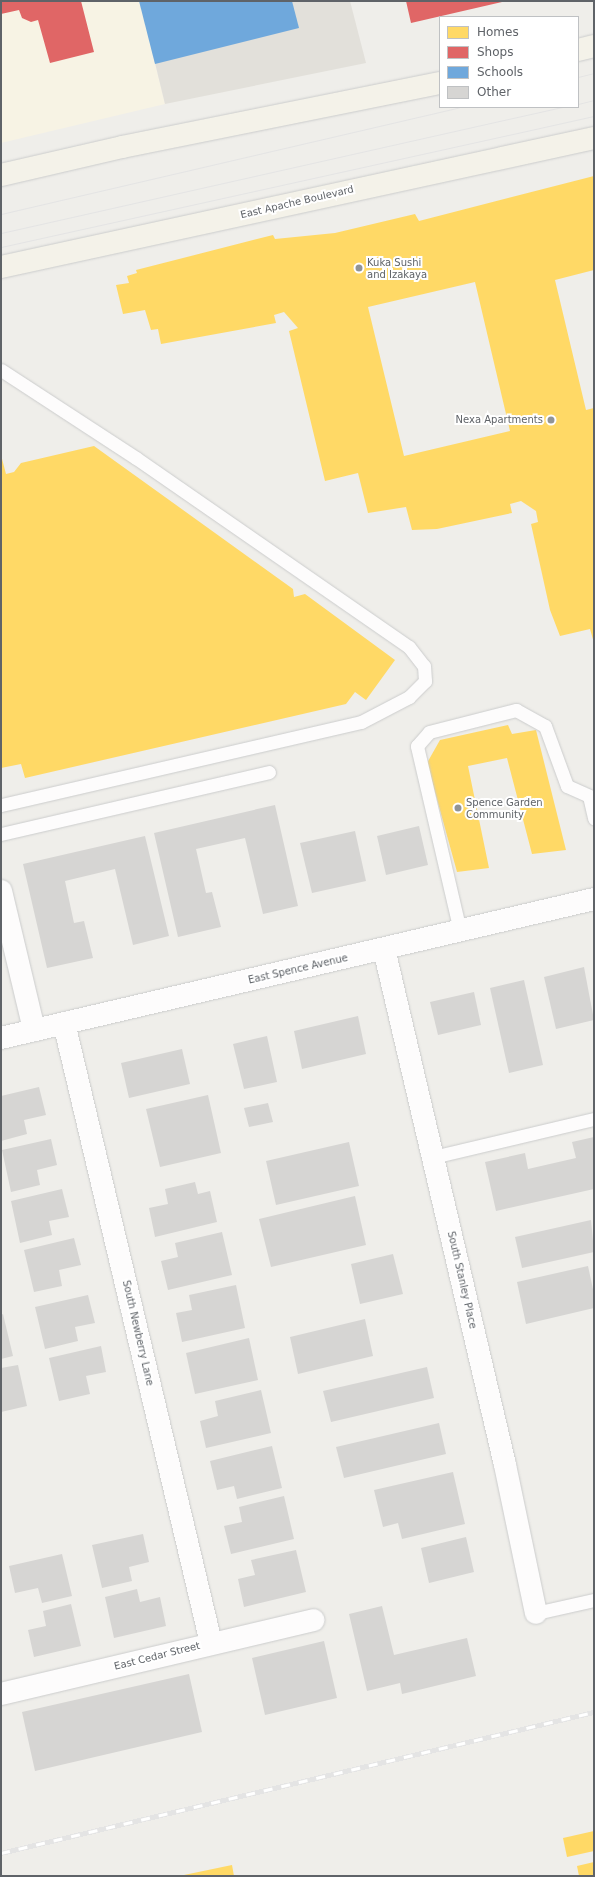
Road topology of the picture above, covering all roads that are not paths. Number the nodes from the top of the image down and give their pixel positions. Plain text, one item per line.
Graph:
1 (594, 46) edge
2 (579, 50) edge
3 (439, 83) edge
4 (594, 138) edge
5 (1, 175) edge
6 (1, 267) edge
7 (1, 370) edge
8 (269, 772) dead end
9 (1, 805) edge
10 (594, 818) edge
11 (1, 834) edge
12 (1, 891) edge
13 (594, 899) edge
14 (460, 931) junction
15 (384, 949) junction
16 (64, 1023) junction
17 (34, 1030) junction
18 (1, 1038) edge
19 (594, 1119) edge
20 (433, 1157) junction
21 (594, 1600) edge
22 (536, 1613) joint
23 (313, 1620) dead end
24 (211, 1643) junction
25 (1, 1693) edge

1 - 2 main road
3 - 5 main road
4 - 6 main road, East Apache Boulevard
7 - 9 lane
8 - 11 lane
10 - 14 lane
12 - 17 street
13 - 14 street, East Spence Avenue
14 - 15 street, East Spence Avenue
15 - 16 street, East Spence Avenue
15 - 20 street, South Stanley Place
16 - 17 street, East Spence Avenue
16 - 24 street, South Newberry Lane
17 - 18 street, East Spence Avenue
19 - 20 lane
20 - 22 street, South Stanley Place
21 - 22 lane
23 - 24 street, East Cedar Street
24 - 25 street, East Cedar Street

